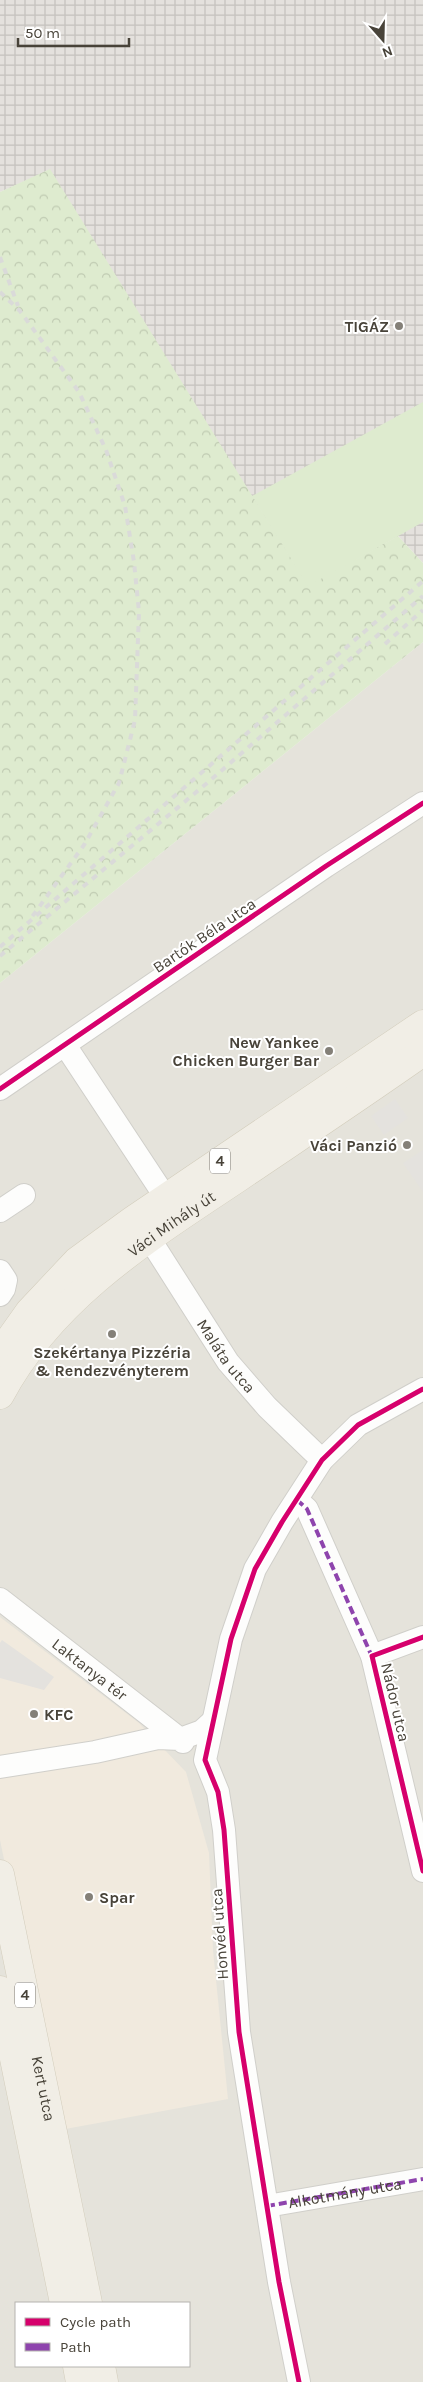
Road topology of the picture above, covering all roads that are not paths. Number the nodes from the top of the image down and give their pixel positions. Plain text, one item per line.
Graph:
1 (423, 803) edge
2 (423, 1024) edge
3 (65, 1046) junction
4 (423, 1052) edge
5 (0, 1088) edge
6 (24, 1195) dead end
7 (166, 1198) junction
8 (0, 1212) edge
9 (149, 1238) junction
10 (0, 1272) edge
11 (0, 1295) edge
12 (0, 1353) edge
13 (423, 1389) edge
14 (0, 1395) edge
15 (322, 1460) junction
16 (297, 1500) junction
17 (0, 1599) edge
18 (423, 1637) edge
19 (372, 1656) junction
20 (213, 1721) junction
21 (180, 1739) junction
22 (205, 1760) junction
23 (0, 1767) edge
24 (423, 1871) edge
25 (0, 1874) edge
26 (0, 1990) edge
27 (423, 2179) edge
28 (267, 2206) junction
29 (64, 2302) edge
30 (88, 2302) edge
31 (77, 2367) edge
32 (101, 2367) edge
33 (80, 2382) edge
34 (104, 2382) edge
35 (299, 2382) edge

1 - 3 street, Bartók Béla utca
2 - 7 main road, Váci Mihály út / 4
3 - 5 street, Bartók Béla utca
3 - 7 street
4 - 9 main road, Váci Mihály út / 4
6 - 8 street
7 - 12 main road, Váci Mihály út / 4
9 - 14 main road, Váci Mihály út / 4
9 - 15 street, Maláta utca
10 - 11 street
13 - 15 street
15 - 16 street
16 - 19 street, Nádor utca
16 - 20 street
17 - 21 street, Laktanya tér
18 - 19 street
19 - 24 street, Nádor utca
20 - 21 street
20 - 22 street
21 - 22 street, Laktanya tér
21 - 23 street
22 - 28 street, Honvéd utca
25 - 30 main road, Kert utca / 4
26 - 29 main road, Kert utca / 4
27 - 28 street, Alkotmány utca
28 - 35 street, Honvéd utca
31 - 33 main road
32 - 34 main road

